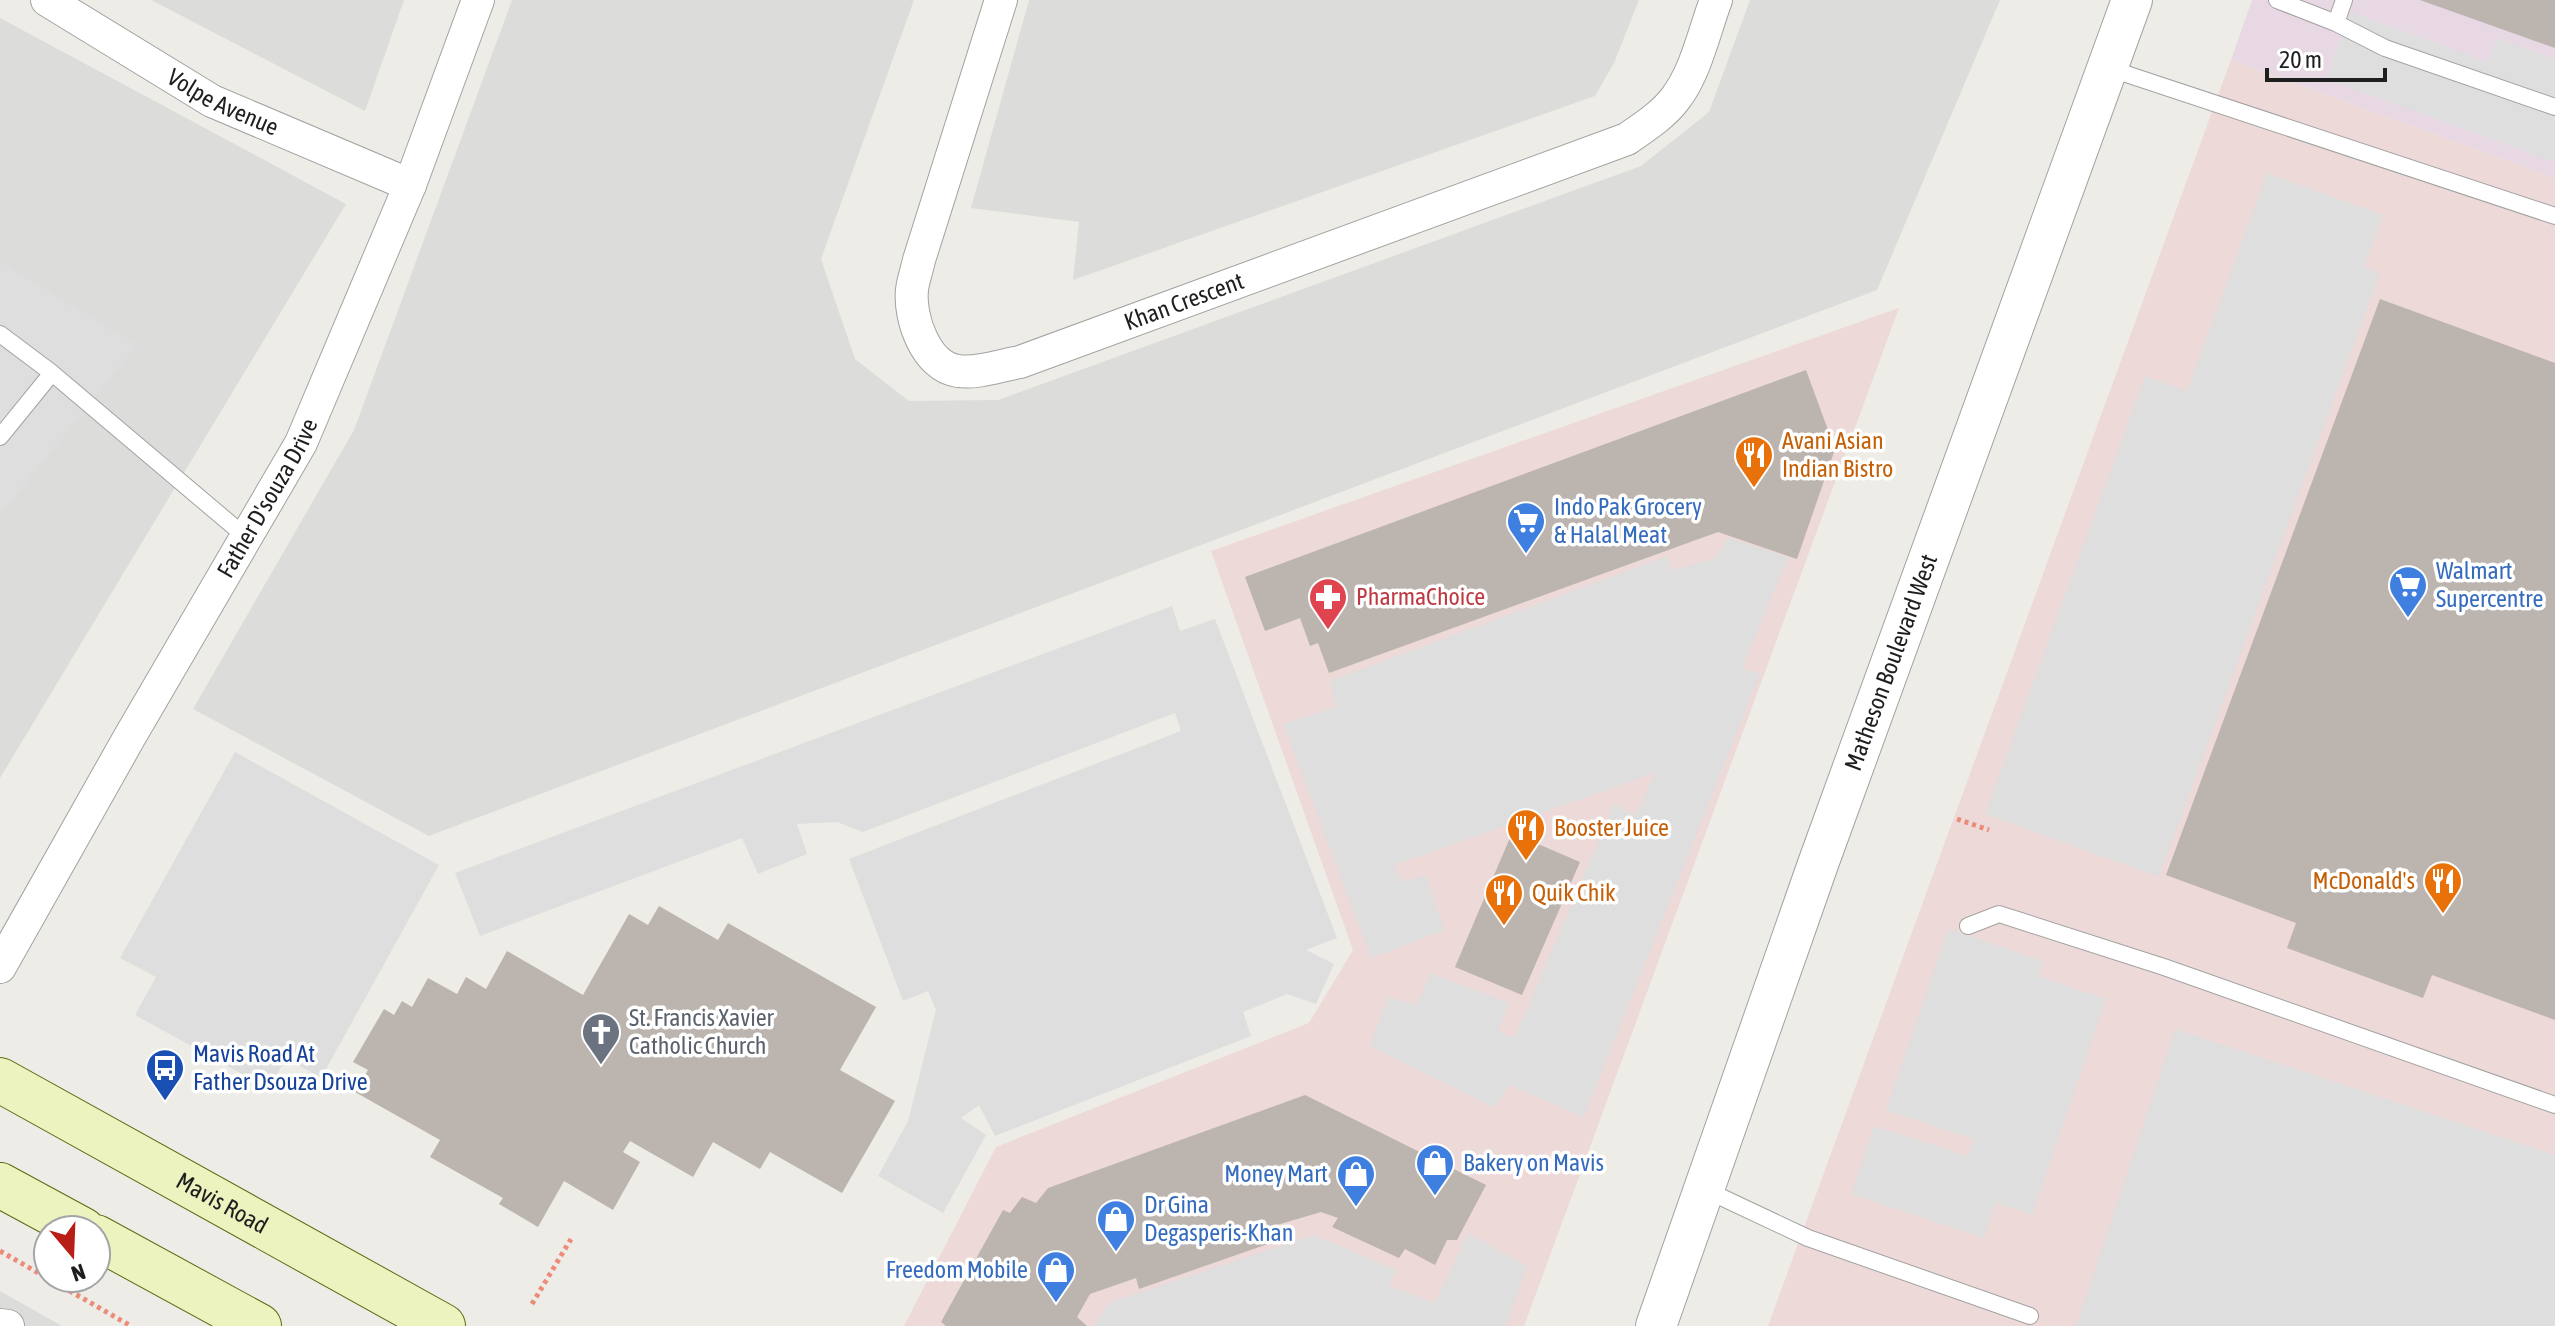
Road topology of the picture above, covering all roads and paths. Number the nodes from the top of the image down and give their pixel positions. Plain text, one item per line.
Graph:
1 (47, 0) edge
2 (478, 0) edge
3 (1001, 0) edge
4 (1716, 0) edge
5 (2132, 0) edge
6 (2277, 0) edge
7 (2344, 0) edge
8 (2336, 23) junction
9 (2107, 68) junction
10 (2555, 107) edge
11 (410, 185) junction
12 (2555, 216) edge
13 (0, 334) edge
14 (52, 373) junction
15 (0, 437) edge
16 (246, 537) junction
17 (1957, 819) dead end
18 (1989, 830) dead end
19 (1968, 926) dead end
20 (0, 967) edge
21 (0, 1080) edge
22 (2555, 1105) edge
23 (0, 1185) edge
24 (1704, 1189) junction
25 (53, 1214) edge
26 (571, 1239) dead end
27 (112, 1246) edge
28 (0, 1251) edge
29 (532, 1304) dead end
30 (2030, 1316) dead end
31 (0, 1325) edge
32 (8, 1326) edge
33 (131, 1326) edge
34 (259, 1326) edge
35 (443, 1326) edge
36 (1656, 1326) edge

1 - 11 street, Volpe Avenue
2 - 11 street, Father D'souza Drive
3 - 4 street, Khan Crescent
5 - 9 street, Matheson Boulevard West
6 - 8 lane
7 - 8 lane
8 - 10 lane
9 - 12 lane
9 - 24 street, Matheson Boulevard West
11 - 16 street, Father D'souza Drive
13 - 14 lane
14 - 15 lane
14 - 16 lane
16 - 20 street, Father D'souza Drive
17 - 18 path
19 - 22 lane
21 - 35 main road, Mavis Road
23 - 25 main road
24 - 30 lane
24 - 36 street, Matheson Boulevard West
26 - 29 path
27 - 34 main road
28 - 33 path
31 - 32 street

